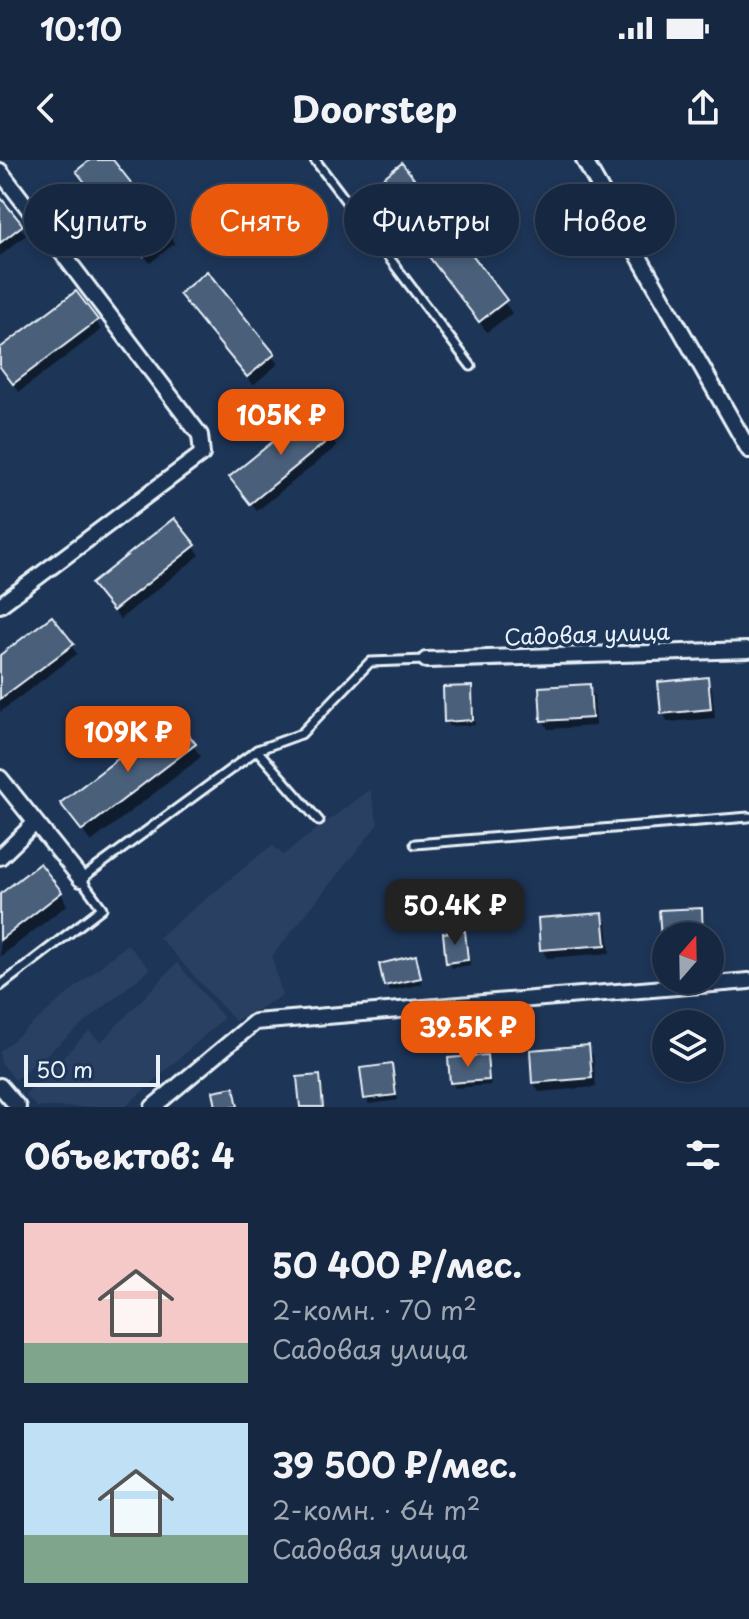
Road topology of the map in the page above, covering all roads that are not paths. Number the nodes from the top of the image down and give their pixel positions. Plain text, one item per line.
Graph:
1 (315, 160) edge
2 (584, 160) edge
3 (0, 171) edge
4 (471, 366) dead end
5 (749, 450) edge
6 (0, 605) edge
7 (749, 650) edge
8 (426, 660) joint
9 (257, 750) junction
10 (0, 778) edge
11 (749, 817) edge
12 (319, 821) dead end
13 (35, 823) junction
14 (415, 844) dead end
15 (0, 857) edge
16 (81, 879) junction
17 (749, 981) edge
18 (0, 986) edge
19 (0, 1086) edge
20 (18, 1107) edge
21 (153, 1107) edge

1 - 4 lane
2 - 5 street
3 - 6 street
7 - 8 street, Садовая улица
8 - 9 lane
9 - 12 lane
9 - 16 lane
10 - 13 street
11 - 14 lane
13 - 15 street
13 - 16 street
16 - 18 lane
17 - 21 street
19 - 20 street

